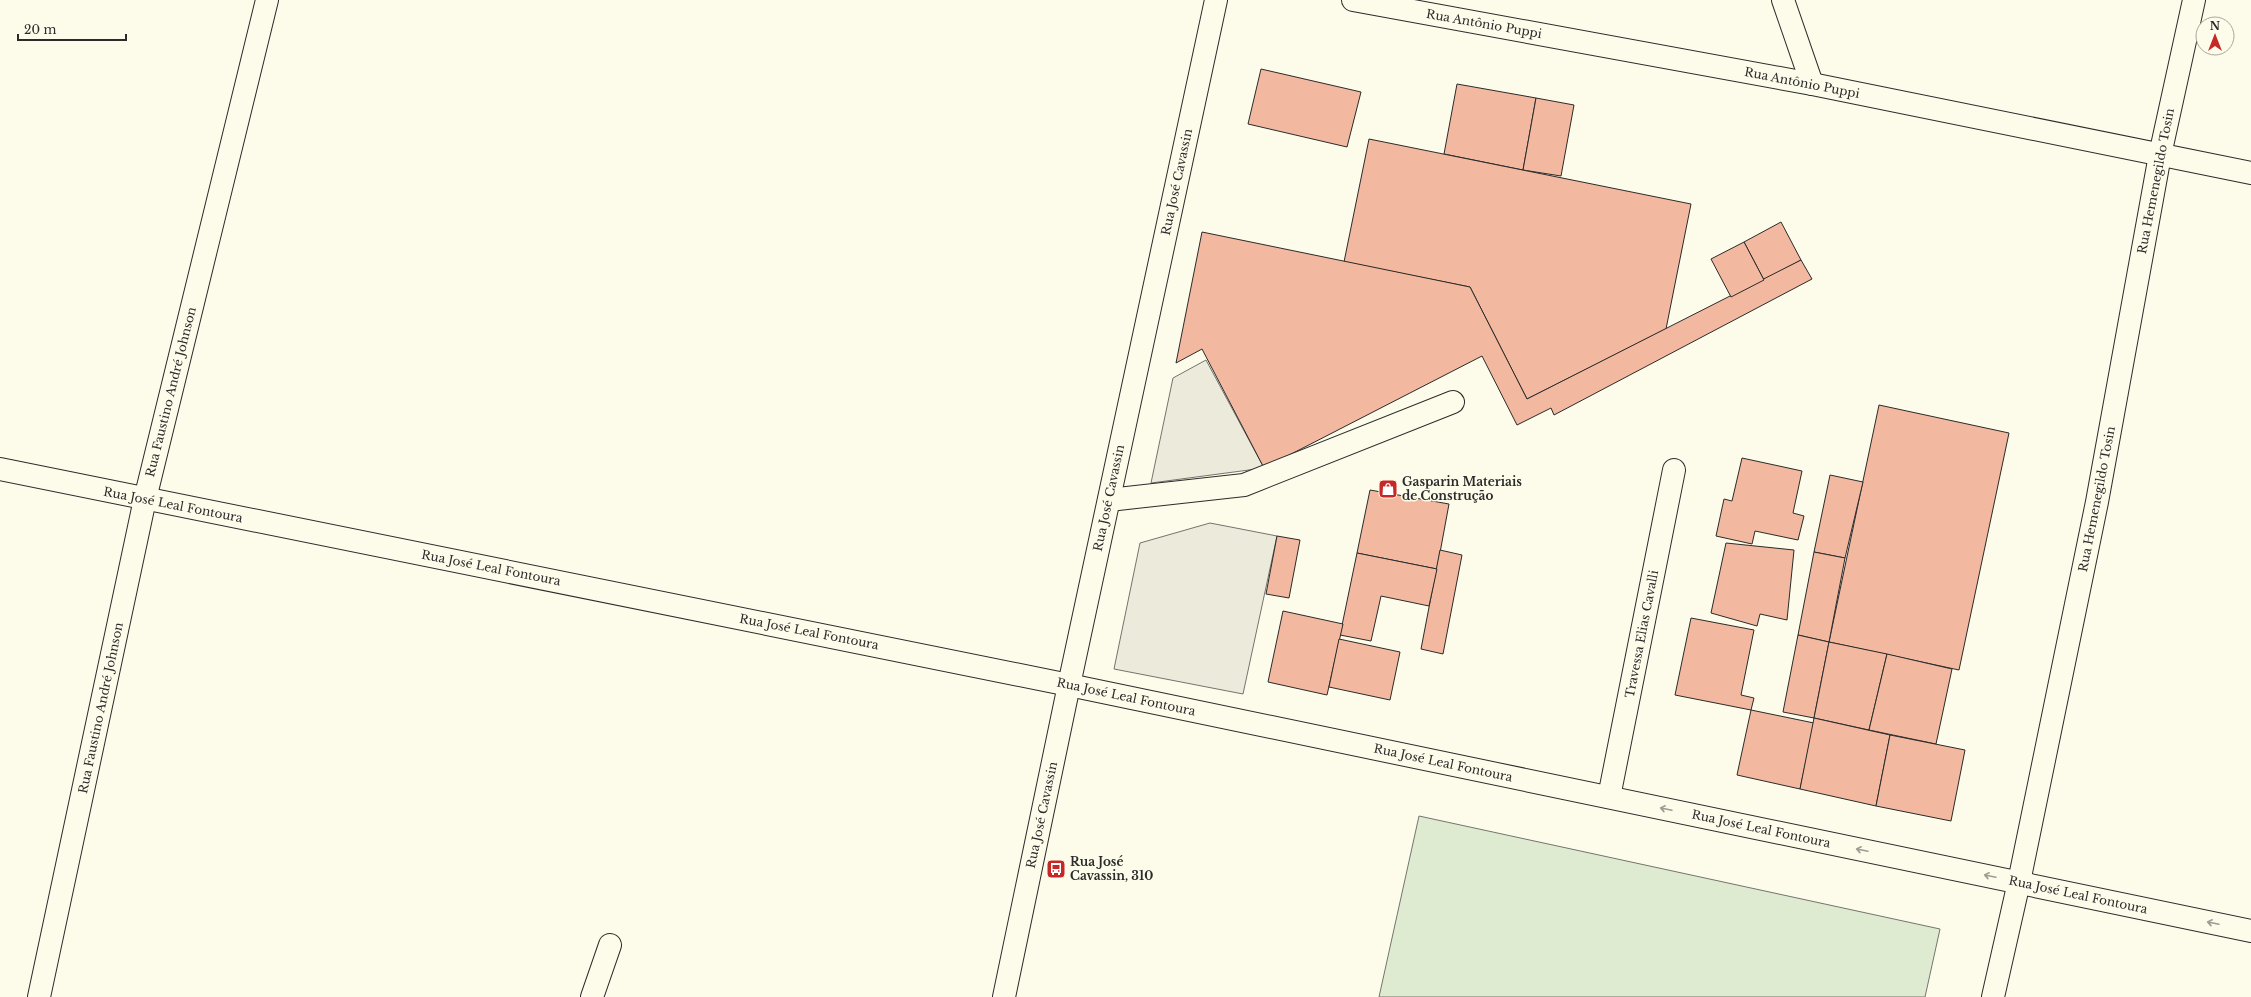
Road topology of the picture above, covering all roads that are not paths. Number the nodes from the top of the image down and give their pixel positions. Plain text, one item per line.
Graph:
1 (266, 0) edge
2 (1216, 0) edge
3 (1352, 0) edge
4 (1782, 0) edge
5 (2194, 0) edge
6 (1812, 84) junction
7 (2160, 155) junction
8 (2251, 173) edge
9 (1453, 402) dead end
10 (0, 469) edge
11 (1674, 470) dead end
12 (145, 499) junction
13 (1109, 500) junction
14 (1070, 685) junction
15 (1609, 797) junction
16 (2019, 882) junction
17 (2251, 930) edge
18 (610, 944) dead end
19 (39, 997) edge
20 (592, 997) edge
21 (1004, 997) edge
22 (1993, 997) edge

1 - 12 street, Rua Faustino André Johnson
2 - 13 street, Rua José Cavassin
3 - 6 street, Rua Antônio Puppi
4 - 6 street
5 - 7 street, Rua Hemenegildo Tosin
6 - 7 street, Rua Antônio Puppi
7 - 8 street, Rua Antônio Puppi
7 - 16 street, Rua Hemenegildo Tosin
9 - 13 street
10 - 12 street, Rua José Leal Fontoura
11 - 15 street, Travessa Elias Cavalli
12 - 14 street, Rua José Leal Fontoura
12 - 19 street, Rua Faustino André Johnson
13 - 14 street, Rua José Cavassin
14 - 15 street, Rua José Leal Fontoura
14 - 21 street, Rua José Cavassin
16 -> 15 street, Rua José Leal Fontoura
17 -> 16 street, Rua José Leal Fontoura
16 - 22 street, Rua Hemenegildo Tosin
18 - 20 street

